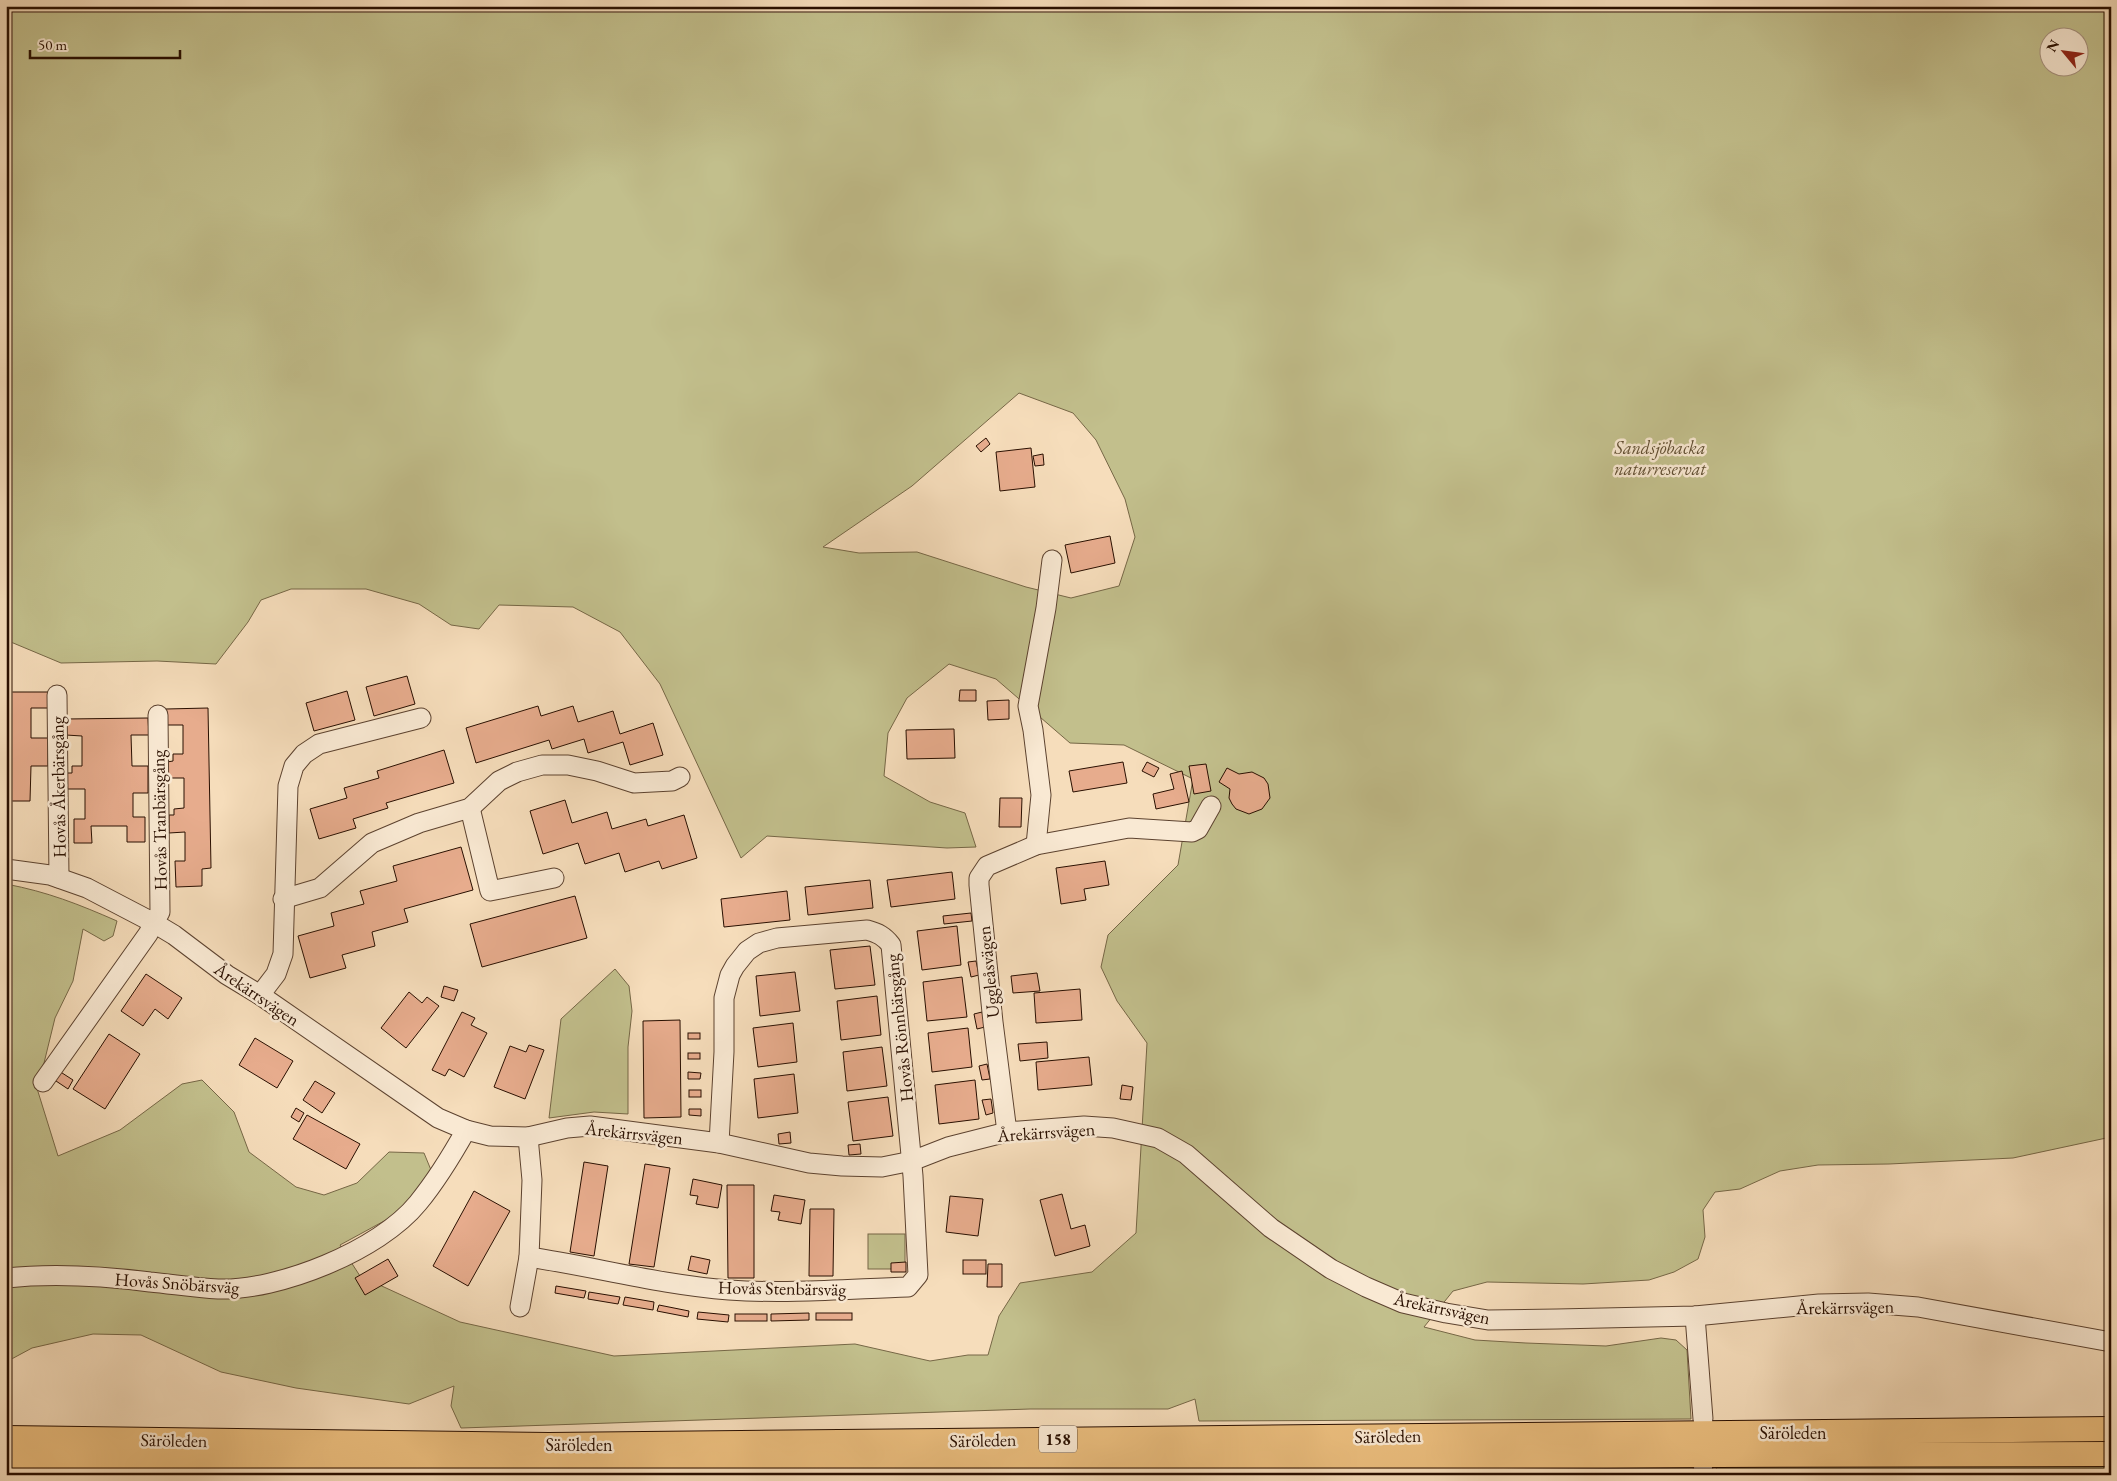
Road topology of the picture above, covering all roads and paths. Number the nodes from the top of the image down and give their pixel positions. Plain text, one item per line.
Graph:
1 (1052, 560) dead end
2 (56, 695) dead end
3 (158, 715) dead end
4 (421, 718) dead end
5 (680, 777) dead end
6 (1211, 806) dead end
7 (470, 808) junction
8 (1036, 845) junction
9 (6, 869) edge
10 (59, 878) junction
11 (554, 878) dead end
12 (283, 899) junction
13 (154, 923) junction
14 (260, 995) junction
15 (43, 1082) dead end
16 (466, 1130) junction
17 (1007, 1132) junction
18 (528, 1137) junction
19 (719, 1143) junction
20 (912, 1161) junction
21 (529, 1257) junction
22 (6, 1278) edge
23 (520, 1307) dead end
24 (1695, 1316) junction
25 (2111, 1342) edge
26 (1703, 1419) dead end
27 (2111, 1429) edge
28 (6, 1438) edge
29 (2111, 1454) edge
30 (6, 1460) edge

1 - 8 street
2 - 10 street, Hovås Åkerbärsgång
3 - 13 street, Hovås Tranbärsgång
4 - 12 street
5 - 7 street
6 - 8 street, Uggleåsvägen
7 - 11 street
7 - 12 street
8 - 17 street, Uggleåsvägen
9 - 10 street, Årekärrsvägen
10 - 13 street, Årekärrsvägen
12 - 14 street
13 - 14 street, Årekärrsvägen
13 - 15 street
14 - 16 street, Årekärrsvägen
16 - 18 street, Årekärrsvägen
16 - 22 street, Hovås Snöbärsväg
17 - 20 street, Årekärrsvägen
17 - 24 street, Årekärrsvägen
18 - 19 street, Årekärrsvägen
18 - 21 street
19 - 20 street, Årekärrsvägen
19 - 20 street, Hovås Rönnbärsgång
20 - 21 street, Hovås Stenbärsväg
21 - 23 street
24 - 25 street, Årekärrsvägen
24 - 26 street
27 - 28 main road, Säröleden / 158
29 - 30 main road, Säröleden / 158

